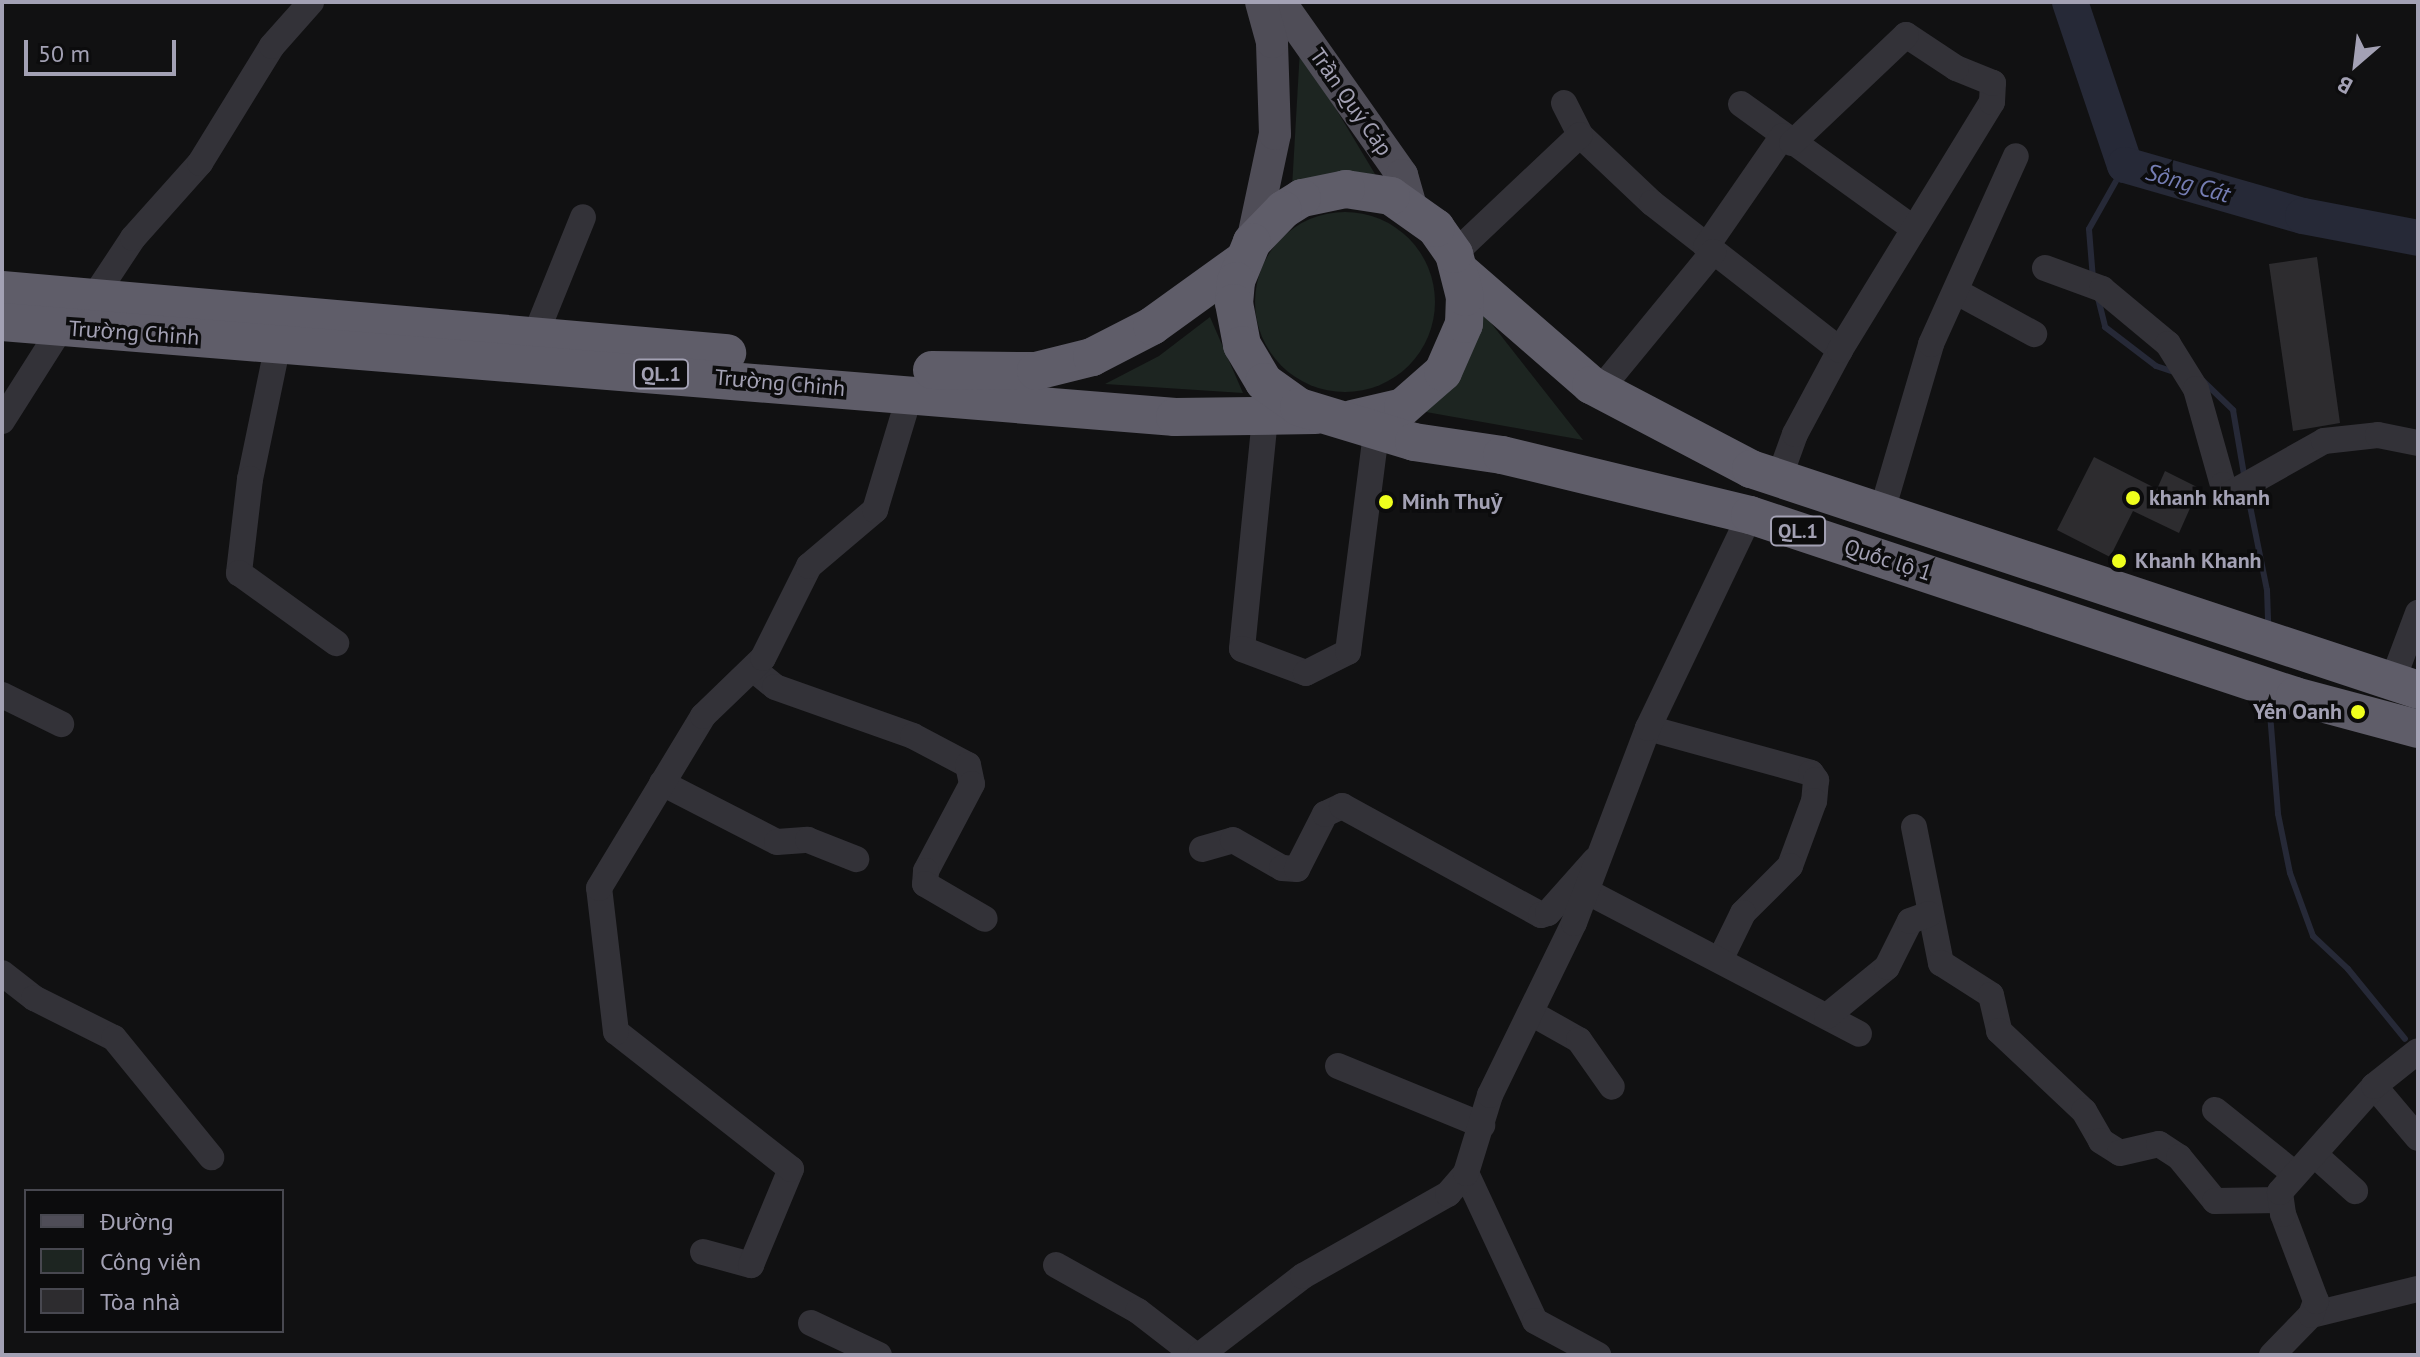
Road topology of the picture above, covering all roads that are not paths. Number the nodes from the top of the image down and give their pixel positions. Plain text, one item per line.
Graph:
1 (311, 2) edge
2 (1261, 2) edge
3 (1280, 2) edge
4 (1564, 103) dead end
5 (1741, 104) dead end
6 (1580, 135) junction
7 (1788, 139) junction
8 (2016, 156) dead end
9 (1411, 207) junction
10 (583, 217) dead end
11 (1913, 228) junction
12 (1709, 250) junction
13 (1247, 251) junction
14 (1457, 263) junction
15 (2045, 268) dead end
16 (2, 290) edge
17 (1957, 292) junction
18 (94, 297) junction
19 (2, 322) edge
20 (61, 328) junction
21 (2034, 334) dead end
22 (535, 336) junction
23 (278, 344) junction
24 (1840, 350) junction
25 (1599, 391) junction
26 (910, 394) junction
27 (1265, 418) junction
28 (2, 421) edge
29 (1349, 422) junction
30 (2418, 443) edge
31 (1778, 481) junction
32 (1882, 511) junction
33 (1750, 515) junction
34 (2418, 613) edge
35 (336, 643) dead end
36 (753, 669) junction
37 (2405, 686) edge
38 (2, 695) edge
39 (61, 724) dead end
40 (1648, 728) junction
41 (2418, 729) edge
42 (662, 783) junction
43 (1914, 827) dead end
44 (1202, 849) dead end
45 (1601, 854) junction
46 (856, 859) dead end
47 (1586, 891) junction
48 (1929, 914) junction
49 (985, 919) dead end
50 (1720, 960) junction
51 (2, 973) edge
52 (1531, 1013) junction
53 (1827, 1016) junction
54 (1859, 1034) dead end
55 (2418, 1051) edge
56 (1338, 1066) dead end
57 (2374, 1086) junction
58 (1612, 1087) dead end
59 (2215, 1110) dead end
60 (1482, 1125) junction
61 (2418, 1138) edge
62 (2315, 1155) junction
63 (211, 1157) dead end
64 (1466, 1173) junction
65 (2295, 1174) junction
66 (2355, 1191) dead end
67 (2279, 1200) junction
68 (703, 1252) dead end
69 (1056, 1265) dead end
70 (2418, 1289) edge
71 (2311, 1315) junction
72 (811, 1323) dead end
73 (879, 1355) edge
74 (1198, 1355) edge
75 (1598, 1355) edge
76 (2272, 1355) edge

1 - 18 street
2 - 13 main road, Trần Quý Cáp
3 - 9 main road, Trần Quý Cáp
4 - 6 street
5 - 7 street
6 - 12 street
6 - 14 street
7 - 11 street
7 - 11 street
7 - 12 street
8 - 17 street
9 - 13 highway, QL.1
9 - 14 highway, QL.1
10 - 22 street
11 - 24 street
12 - 24 street
12 - 25 street
13 - 22 highway, Trường Chinh / QL.1
13 - 29 highway, QL.1
14 - 25 highway, Quốc lộ 1 / QL.1
14 - 29 highway, QL.1
15 - 30 street
16 - 18 highway, Trường Chinh / QL.1
17 - 21 street
17 - 32 street
18 - 20 street
18 - 22 highway, Trường Chinh / QL.1
19 - 20 highway, Trường Chinh / QL.1
20 - 23 highway, Trường Chinh / QL.1
20 - 28 street
23 - 26 highway, Trường Chinh / QL.1
23 - 35 street
24 - 31 street
25 - 31 highway, Quốc lộ 1 / QL.1
26 - 27 highway, Trường Chinh / QL.1
26 - 36 street
27 - 29 highway, Trường Chinh / QL.1
27 - 29 street
29 - 33 highway, Quốc lộ 1 / QL.1
31 - 32 highway, Quốc lộ 1 / QL.1
32 - 37 highway, Quốc lộ 1 / QL.1
33 - 40 street
33 - 41 highway, Quốc lộ 1 / QL.1
34 - 37 street
36 - 42 street
36 - 49 street
38 - 39 street
40 - 45 street
40 - 50 street
42 - 46 street
42 - 68 street
43 - 48 street
44 - 45 street
45 - 47 street
47 - 50 street
47 - 52 street
48 - 53 street
48 - 67 street
50 - 53 street
51 - 63 street
52 - 58 street
52 - 60 street
53 - 54 street
55 - 57 street
56 - 60 street
57 - 61 street
57 - 62 street
59 - 65 street
60 - 64 street
62 - 65 street
62 - 66 street
64 - 74 street
64 - 75 street
65 - 67 street
67 - 71 street
69 - 74 street
70 - 71 street
71 - 76 street
72 - 73 street

